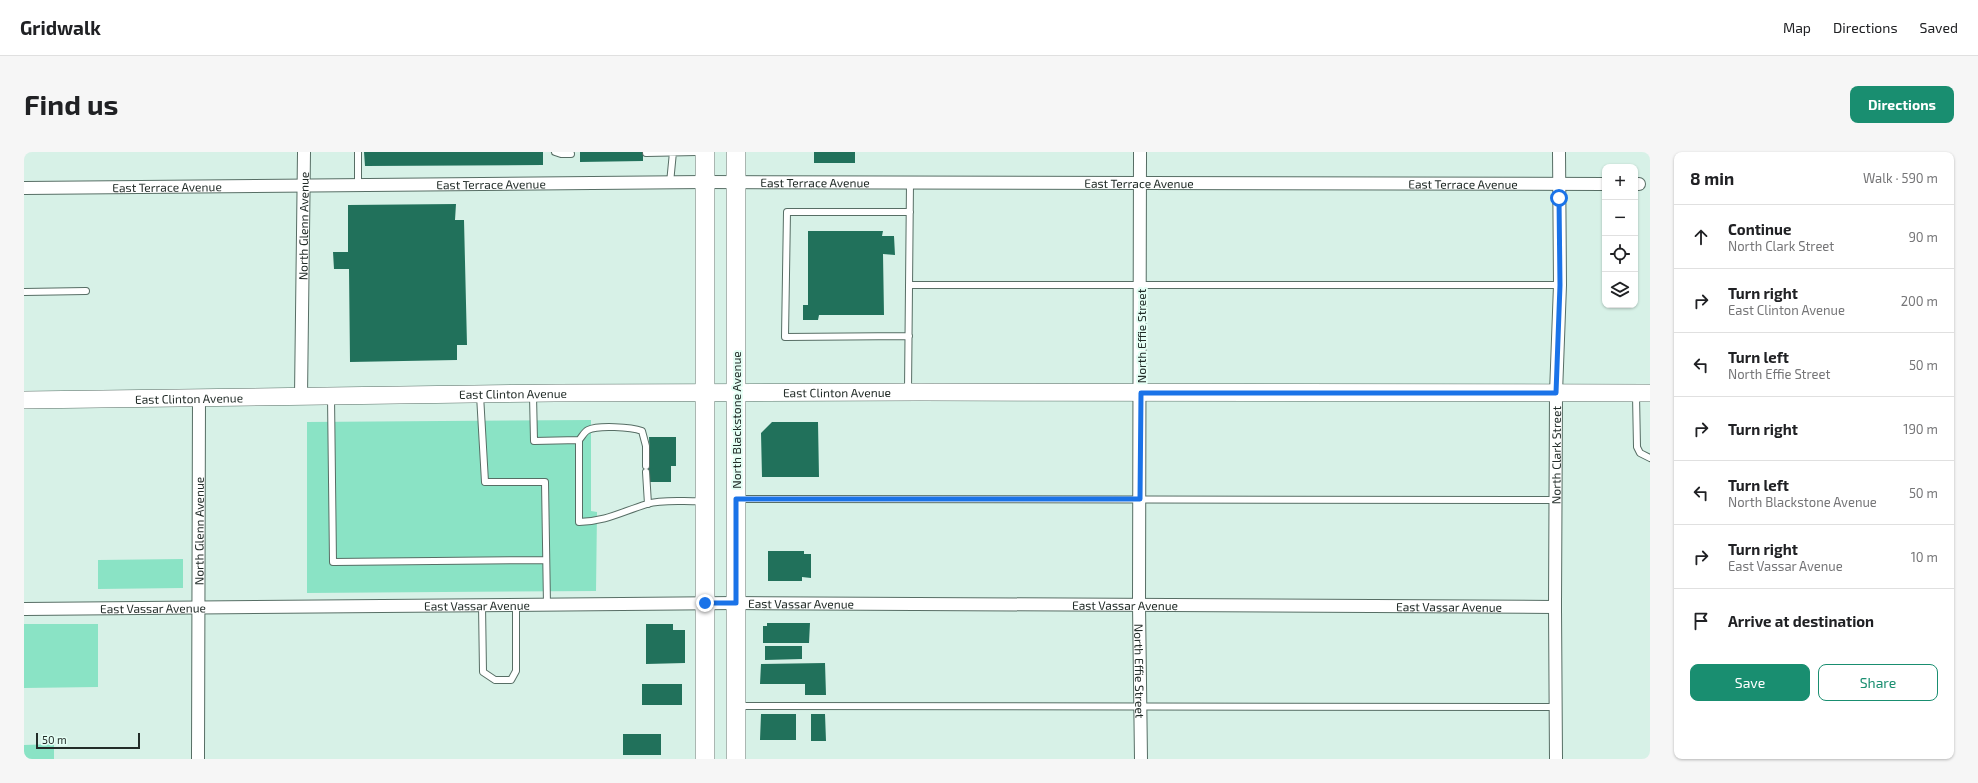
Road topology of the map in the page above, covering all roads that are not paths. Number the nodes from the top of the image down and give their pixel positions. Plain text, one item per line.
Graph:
1 (304, 152) edge
2 (358, 152) edge
3 (555, 152) edge
4 (697, 152) edge
5 (705, 152) edge
6 (736, 152) edge
7 (1140, 152) edge
8 (1559, 152) edge
9 (646, 153) dead end
10 (673, 153) edge
11 (571, 154) dead end
12 (705, 182) junction
13 (736, 182) junction
14 (670, 183) junction
15 (910, 183) junction
16 (1141, 183) junction
17 (1559, 184) junction
18 (1602, 184) edge
19 (358, 185) junction
20 (303, 186) junction
21 (24, 188) edge
22 (910, 212) junction
23 (909, 285) junction
24 (1141, 285) junction
25 (1560, 285) junction
26 (86, 291) dead end
27 (24, 292) edge
28 (909, 336) junction
29 (533, 393) junction
30 (706, 393) junction
31 (736, 393) junction
32 (908, 393) junction
33 (1141, 393) junction
34 (1556, 393) junction
35 (1643, 393) edge
36 (480, 394) junction
37 (301, 396) junction
38 (331, 396) junction
39 (198, 399) junction
40 (24, 400) edge
41 (579, 440) junction
42 (1650, 458) edge
43 (736, 499) junction
44 (1140, 499) junction
45 (1556, 500) junction
46 (706, 502) junction
47 (648, 504) junction
48 (546, 560) junction
49 (705, 603) junction
50 (736, 603) junction
51 (482, 605) junction
52 (516, 605) junction
53 (547, 605) junction
54 (1139, 605) junction
55 (1555, 607) junction
56 (198, 608) junction
57 (24, 609) edge
58 (736, 706) junction
59 (1140, 707) junction
60 (1556, 707) junction
61 (198, 759) edge
62 (705, 759) edge
63 (736, 759) edge
64 (1141, 759) edge
65 (1556, 759) edge

1 - 20 street, North Glenn Avenue
2 - 19 lane
3 - 11 lane
4 - 10 lane
5 - 12 main road
6 - 13 main road, North Blackstone Avenue
7 - 16 street, North Effie Street
8 - 17 street, North Clark Street
9 - 10 lane
10 - 14 lane
12 - 13 street, East Terrace Avenue
12 - 14 street, East Terrace Avenue
12 - 30 main road
13 - 15 street, East Terrace Avenue
13 - 31 main road, North Blackstone Avenue
14 - 19 street, East Terrace Avenue
15 - 16 street, East Terrace Avenue
15 - 22 lane
16 - 17 street, East Terrace Avenue
16 - 24 street, North Effie Street
17 - 18 street, East Terrace Avenue
17 - 25 street, North Clark Street
19 - 20 street, East Terrace Avenue
20 - 21 street, East Terrace Avenue
20 - 37 street, North Glenn Avenue
22 - 23 lane
22 - 28 lane
23 - 24 lane
23 - 28 lane
24 - 25 lane
24 - 33 street, North Effie Street
25 - 34 street, North Clark Street
26 - 27 lane
28 - 32 lane
29 - 30 main road, East Clinton Avenue
29 - 36 main road, East Clinton Avenue
29 - 41 lane
30 - 31 main road, East Clinton Avenue
30 - 46 main road
31 - 32 main road, East Clinton Avenue
31 - 43 main road, North Blackstone Avenue
32 - 33 main road, East Clinton Avenue
33 - 34 main road, East Clinton Avenue
33 - 44 street, North Effie Street
34 - 35 main road, East Clinton Avenue
34 - 45 street, North Clark Street
35 - 42 lane
36 - 38 main road, East Clinton Avenue
36 - 48 lane
37 - 38 main road, East Clinton Avenue
37 - 39 main road, East Clinton Avenue
38 - 48 lane
39 - 40 main road, East Clinton Avenue
39 - 56 street, North Glenn Avenue
41 - 47 lane
41 - 47 lane
43 - 44 lane
43 - 50 main road, North Blackstone Avenue
44 - 45 lane
44 - 54 street, North Effie Street
45 - 55 street, North Clark Street
46 - 47 lane
46 - 49 main road
48 - 53 lane
49 - 50 street, East Vassar Avenue
49 - 53 street, East Vassar Avenue
49 - 62 main road
50 - 54 street, East Vassar Avenue
50 - 58 main road, North Blackstone Avenue
51 - 52 street, East Vassar Avenue
51 - 52 lane
51 - 56 street, East Vassar Avenue
52 - 53 street, East Vassar Avenue
54 - 55 street, East Vassar Avenue
54 - 59 street, North Effie Street
55 - 60 street, North Clark Street
56 - 57 street, East Vassar Avenue
56 - 61 street, North Glenn Avenue
58 - 59 lane
58 - 63 main road, North Blackstone Avenue
59 - 60 lane
59 - 64 street, North Effie Street
60 - 65 street, North Clark Street

